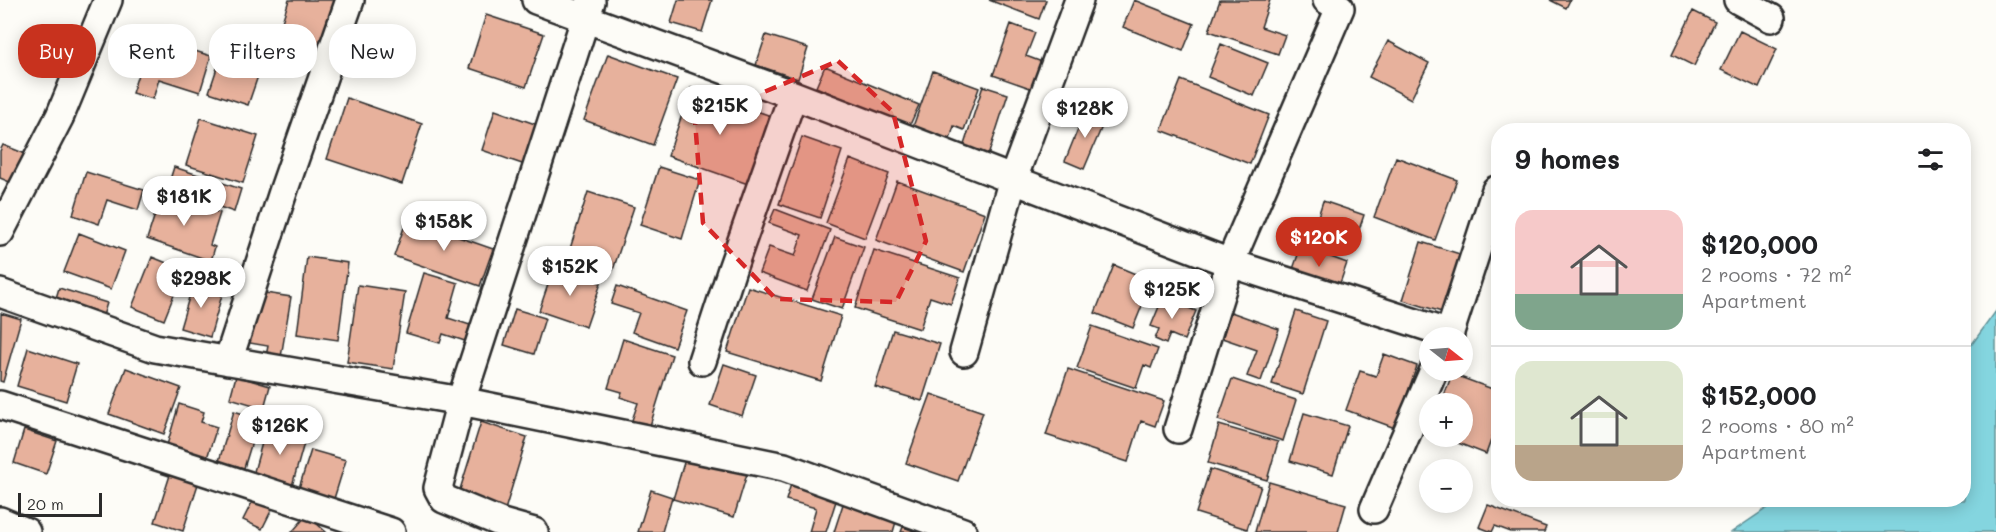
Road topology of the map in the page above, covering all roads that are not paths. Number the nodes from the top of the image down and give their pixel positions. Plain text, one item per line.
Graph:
1 (108, 0) edge
2 (351, 0) edge
3 (536, 0) edge
4 (1079, 0) edge
5 (1327, 0) edge
6 (1738, 0) edge
7 (587, 8) edge
8 (1771, 18) dead end
9 (794, 95) junction
10 (1013, 179) junction
11 (1491, 206) edge
12 (0, 232) edge
13 (1230, 263) junction
14 (0, 293) edge
15 (1422, 327) edge
16 (1452, 327) edge
17 (964, 352) dead end
18 (228, 361) junction
19 (702, 361) dead end
20 (1429, 381) edge
21 (461, 400) junction
22 (0, 405) edge
23 (1178, 429) dead end
24 (1374, 509) dead end
25 (0, 521) edge
26 (26, 532) edge
27 (391, 532) edge
28 (534, 532) edge
29 (963, 532) edge

1 - 12 street
2 - 18 street
3 - 7 street
4 - 10 street
5 - 13 street
6 - 8 street
7 - 9 street
7 - 21 street
9 - 10 street
9 - 19 street
10 - 13 street
10 - 17 street
11 - 16 street
13 - 15 street
13 - 23 street
14 - 18 street
18 - 21 street
20 - 24 street
21 - 28 street
21 - 29 street
22 - 27 street
25 - 26 street

